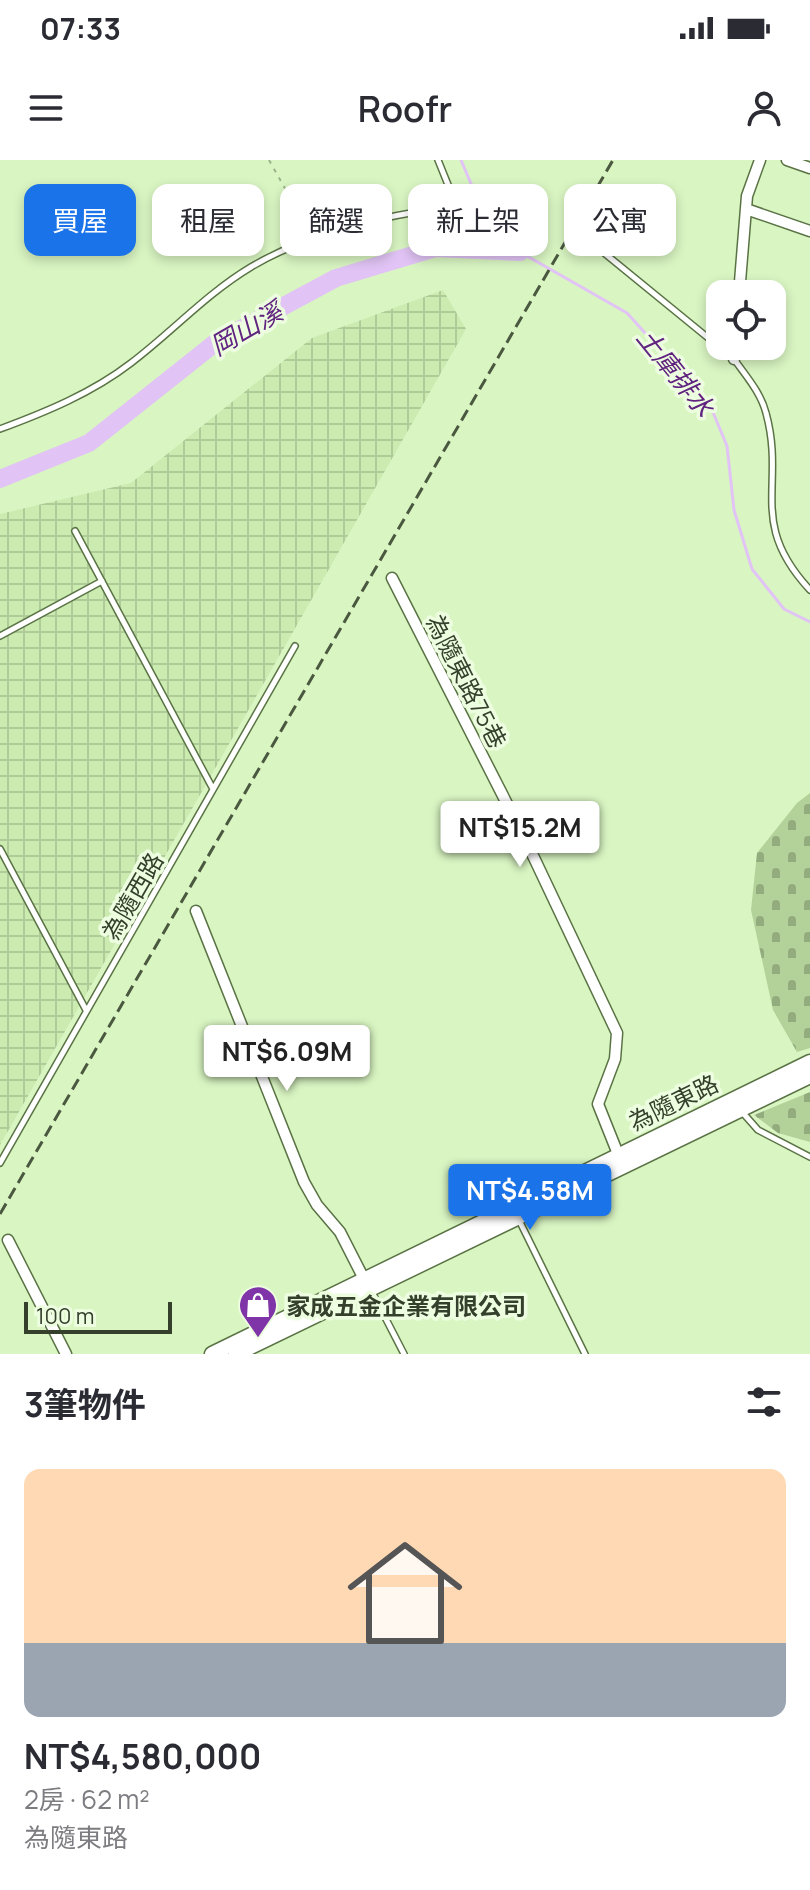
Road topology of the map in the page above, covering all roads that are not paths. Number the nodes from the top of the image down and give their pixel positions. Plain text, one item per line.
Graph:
1 (438, 160) edge
2 (760, 160) edge
3 (787, 160) edge
4 (810, 168) edge
5 (746, 209) junction
6 (810, 231) edge
7 (608, 256) edge
8 (740, 280) edge
9 (706, 336) edge
10 (735, 360) edge
11 (0, 429) edge
12 (75, 531) dead end
13 (392, 578) dead end
14 (102, 581) junction
15 (810, 590) edge
16 (0, 636) edge
17 (295, 646) dead end
18 (213, 789) junction
19 (0, 849) edge
20 (196, 911) dead end
21 (87, 1011) junction
22 (810, 1062) edge
23 (810, 1076) edge
24 (739, 1109) junction
25 (618, 1154) junction
26 (810, 1157) edge
27 (0, 1163) edge
28 (517, 1217) junction
29 (8, 1240) dead end
30 (367, 1284) junction
31 (263, 1348) edge
32 (66, 1354) edge
33 (212, 1354) edge
34 (237, 1354) edge
35 (404, 1354) edge
36 (585, 1354) edge

1 - 11 lane
2 - 5 street
3 - 4 street
5 - 6 street
5 - 8 street
7 - 9 lane
10 - 15 lane
12 - 14 lane
13 - 25 street, 為隨東路75巷
14 - 16 lane
14 - 18 lane
17 - 18 lane, 為隨西路
18 - 21 lane, 為隨西路
19 - 21 lane
20 - 30 street
21 - 27 lane, 為隨西路
22 - 25 street, 為隨東路
23 - 24 street, 為隨東路
24 - 26 lane
24 - 28 street, 為隨東路
25 - 30 street, 為隨東路
28 - 30 street, 為隨東路
28 - 36 lane
29 - 32 street
30 - 31 street, 為隨東路
30 - 33 street, 為隨東路
30 - 35 lane
31 - 34 street, 為隨東路

